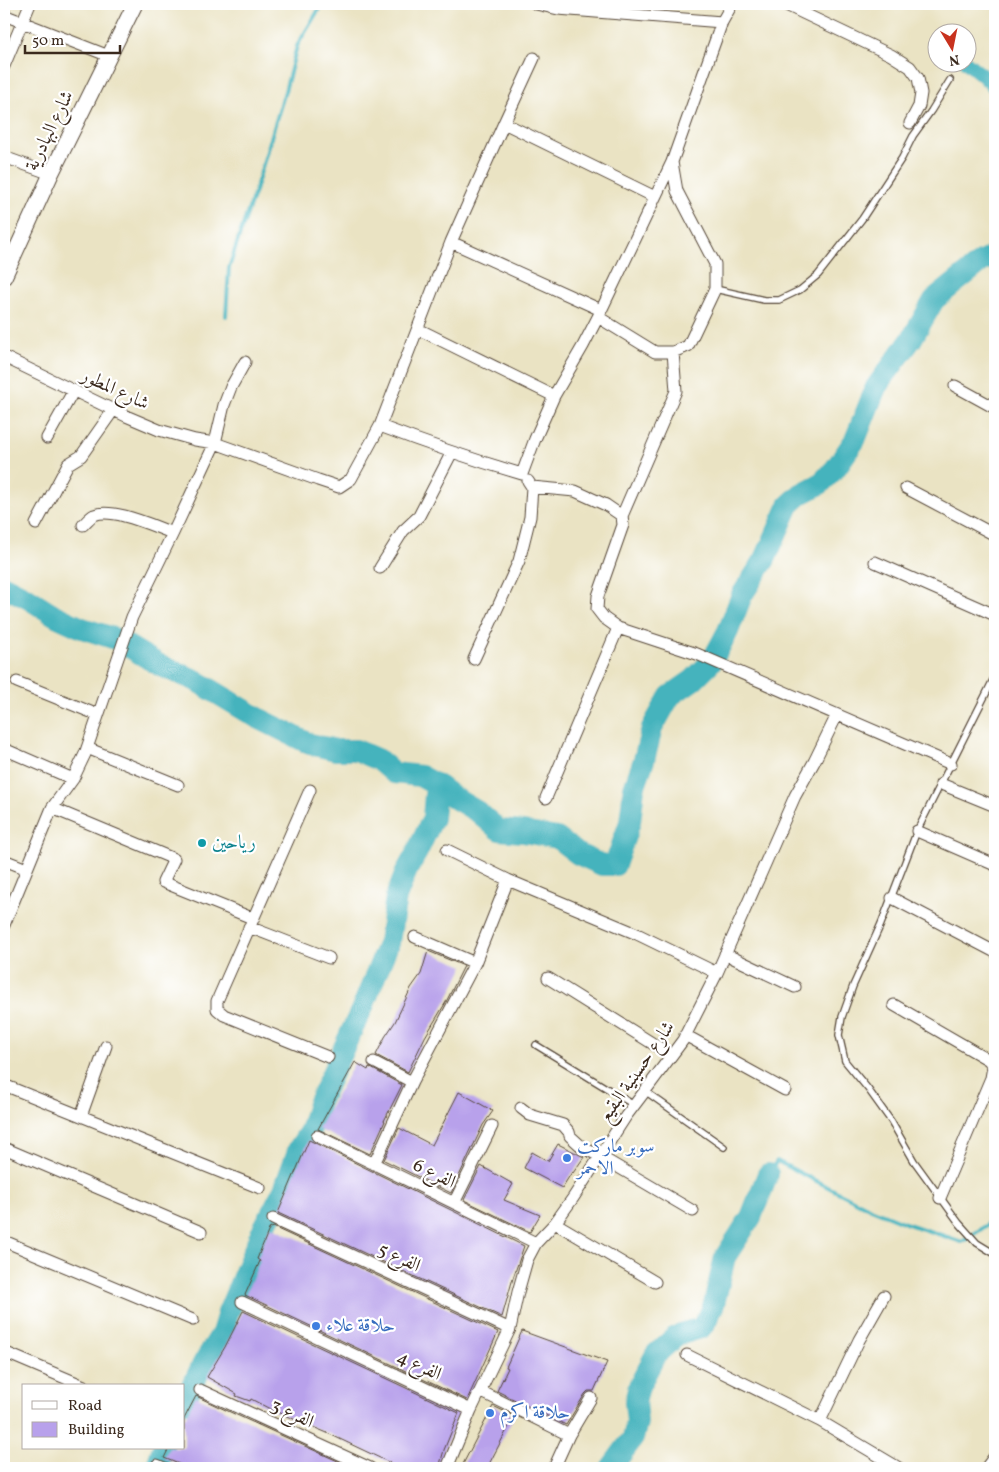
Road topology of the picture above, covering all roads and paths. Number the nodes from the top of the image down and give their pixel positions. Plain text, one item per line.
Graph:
1 (30, 4) edge
2 (135, 4) edge
3 (536, 4) edge
4 (732, 4) edge
5 (784, 4) edge
6 (4, 14) edge
7 (23, 22) junction
8 (722, 22) junction
9 (109, 56) junction
10 (534, 58) dead end
11 (4, 66) edge
12 (950, 80) dead end
13 (910, 123) dead end
14 (504, 124) junction
15 (4, 158) edge
16 (672, 162) junction
17 (51, 174) junction
18 (655, 197) junction
19 (451, 242) junction
20 (9, 251) edge
21 (4, 277) edge
22 (716, 290) junction
23 (599, 314) junction
24 (418, 330) junction
25 (673, 352) junction
26 (4, 357) edge
27 (245, 362) dead end
28 (955, 386) dead end
29 (74, 390) junction
30 (554, 396) junction
31 (995, 408) edge
32 (114, 410) junction
33 (380, 426) junction
34 (47, 438) dead end
35 (215, 443) junction
36 (452, 452) junction
37 (522, 474) junction
38 (532, 486) junction
39 (906, 488) dead end
40 (622, 516) junction
41 (36, 524) dead end
42 (82, 525) dead end
43 (173, 533) junction
44 (995, 535) edge
45 (875, 562) dead end
46 (380, 568) dead end
47 (995, 615) edge
48 (618, 628) junction
49 (474, 659) dead end
50 (995, 676) edge
51 (17, 682) dead end
52 (98, 715) junction
53 (837, 715) junction
54 (4, 748) edge
55 (87, 748) junction
56 (951, 764) junction
57 (73, 778) junction
58 (178, 784) dead end
59 (941, 784) junction
60 (310, 790) dead end
61 (546, 798) dead end
62 (995, 806) edge
63 (52, 808) junction
64 (917, 830) junction
65 (447, 850) dead end
66 (4, 860) edge
67 (995, 864) edge
68 (27, 869) junction
69 (508, 880) junction
70 (892, 898) junction
71 (8, 904) edge
72 (250, 922) junction
73 (4, 925) edge
74 (415, 937) dead end
75 (995, 952) edge
76 (725, 954) junction
77 (329, 958) dead end
78 (475, 963) junction
79 (717, 973) junction
80 (548, 978) dead end
81 (795, 987) dead end
82 (894, 1005) dead end
83 (685, 1035) junction
84 (536, 1045) dead end
85 (106, 1046) dead end
86 (671, 1055) junction
87 (328, 1056) dead end
88 (374, 1062) dead end
89 (412, 1082) junction
90 (4, 1085) edge
91 (785, 1090) dead end
92 (645, 1091) junction
93 (634, 1105) junction
94 (521, 1108) dead end
95 (81, 1116) junction
96 (492, 1126) dead end
97 (317, 1136) dead end
98 (724, 1147) dead end
99 (4, 1148) edge
100 (601, 1156) junction
101 (374, 1164) junction
102 (260, 1188) dead end
103 (940, 1198) junction
104 (454, 1203) junction
105 (693, 1212) dead end
106 (273, 1219) dead end
107 (556, 1223) junction
108 (201, 1232) dead end
109 (4, 1241) edge
110 (536, 1243) junction
111 (995, 1254) edge
112 (655, 1282) dead end
113 (884, 1296) dead end
114 (242, 1302) dead end
115 (193, 1320) dead end
116 (510, 1329) junction
117 (4, 1352) edge
118 (686, 1355) dead end
119 (79, 1384) edge
120 (200, 1390) dead end
121 (480, 1391) junction
122 (591, 1398) dead end
123 (471, 1410) junction
124 (820, 1421) junction
125 (569, 1435) junction
126 (995, 1456) edge
127 (370, 1468) edge
128 (447, 1468) edge
129 (554, 1468) edge
130 (899, 1468) edge
131 (986, 1468) edge

1 - 7 street
2 - 9 main road, شارع البهادرية
3 - 8 street
4 - 8 street
5 - 13 street
6 - 7 street
7 - 9 street
7 - 11 street
8 - 16 street
9 - 17 main road, شارع البهادرية
10 - 14 street
12 - 22 lane
14 - 18 street
14 - 19 street
15 - 17 street
16 - 18 street
16 - 22 street
17 - 20 main road, شارع البهادرية
18 - 23 street
19 - 23 street
19 - 24 street
20 - 21 main road, شارع البهادرية
22 - 25 street
23 - 25 street
23 - 30 street
24 - 30 street
24 - 33 street
25 - 40 street
26 - 29 street, شارع المطور
27 - 35 street
28 - 31 street
29 - 32 street, شارع المطور
29 - 34 street
30 - 37 street
32 - 35 street, شارع المطور
32 - 41 street
33 - 35 street, شارع المطور
33 - 36 street
35 - 43 street
36 - 37 street
36 - 46 street
37 - 38 street
38 - 40 street
38 - 49 street
39 - 44 street
40 - 48 street
42 - 43 street
43 - 52 street
45 - 47 street
48 - 53 street
48 - 61 street
50 - 56 lane
51 - 52 street
52 - 55 street
53 - 56 street
53 - 76 street, شارع حسينية البقيع
54 - 57 street
55 - 57 street
55 - 58 street
56 - 59 lane
57 - 63 street
59 - 62 street
59 - 64 lane
60 - 72 street
63 - 68 street
63 - 72 street
64 - 67 street
64 - 70 lane
65 - 69 street
66 - 68 street
68 - 71 street
69 - 78 street
69 - 79 street
70 - 75 street
70 - 103 lane
71 - 73 street
72 - 77 street
72 - 87 street
74 - 78 street
76 - 79 street, شارع حسينية البقيع
76 - 81 street
78 - 89 street
79 - 83 street, شارع حسينية البقيع
80 - 86 street
82 - 103 street
83 - 86 street, شارع حسينية البقيع
83 - 91 street
84 - 93 lane
85 - 95 street
86 - 92 street, شارع حسينية البقيع
88 - 89 street
89 - 101 street
90 - 95 street
92 - 93 street, شارع حسينية البقيع
92 - 98 lane
93 - 100 street, شارع حسينية البقيع
94 - 100 street
95 - 102 street
96 - 104 street
97 - 101 street, الفرع 6
99 - 108 street
100 - 105 street
100 - 107 street, شارع حسينية البقيع
101 - 104 street, الفرع 6
103 - 111 lane
104 - 110 street, الفرع 6
106 - 116 street, الفرع 5
107 - 110 street, شارع حسينية البقيع
107 - 112 street
109 - 115 street
110 - 116 street, شارع حسينية البقيع
113 - 124 street
114 - 123 street, الفرع 4
116 - 121 street, شارع حسينية البقيع
117 - 119 street
118 - 124 street
120 - 127 street, الفرع 3
121 - 123 street, شارع حسينية البقيع
121 - 125 street
122 - 125 street
123 - 128 street, شارع حسينية البقيع
124 - 130 street
125 - 129 street
126 - 131 street

